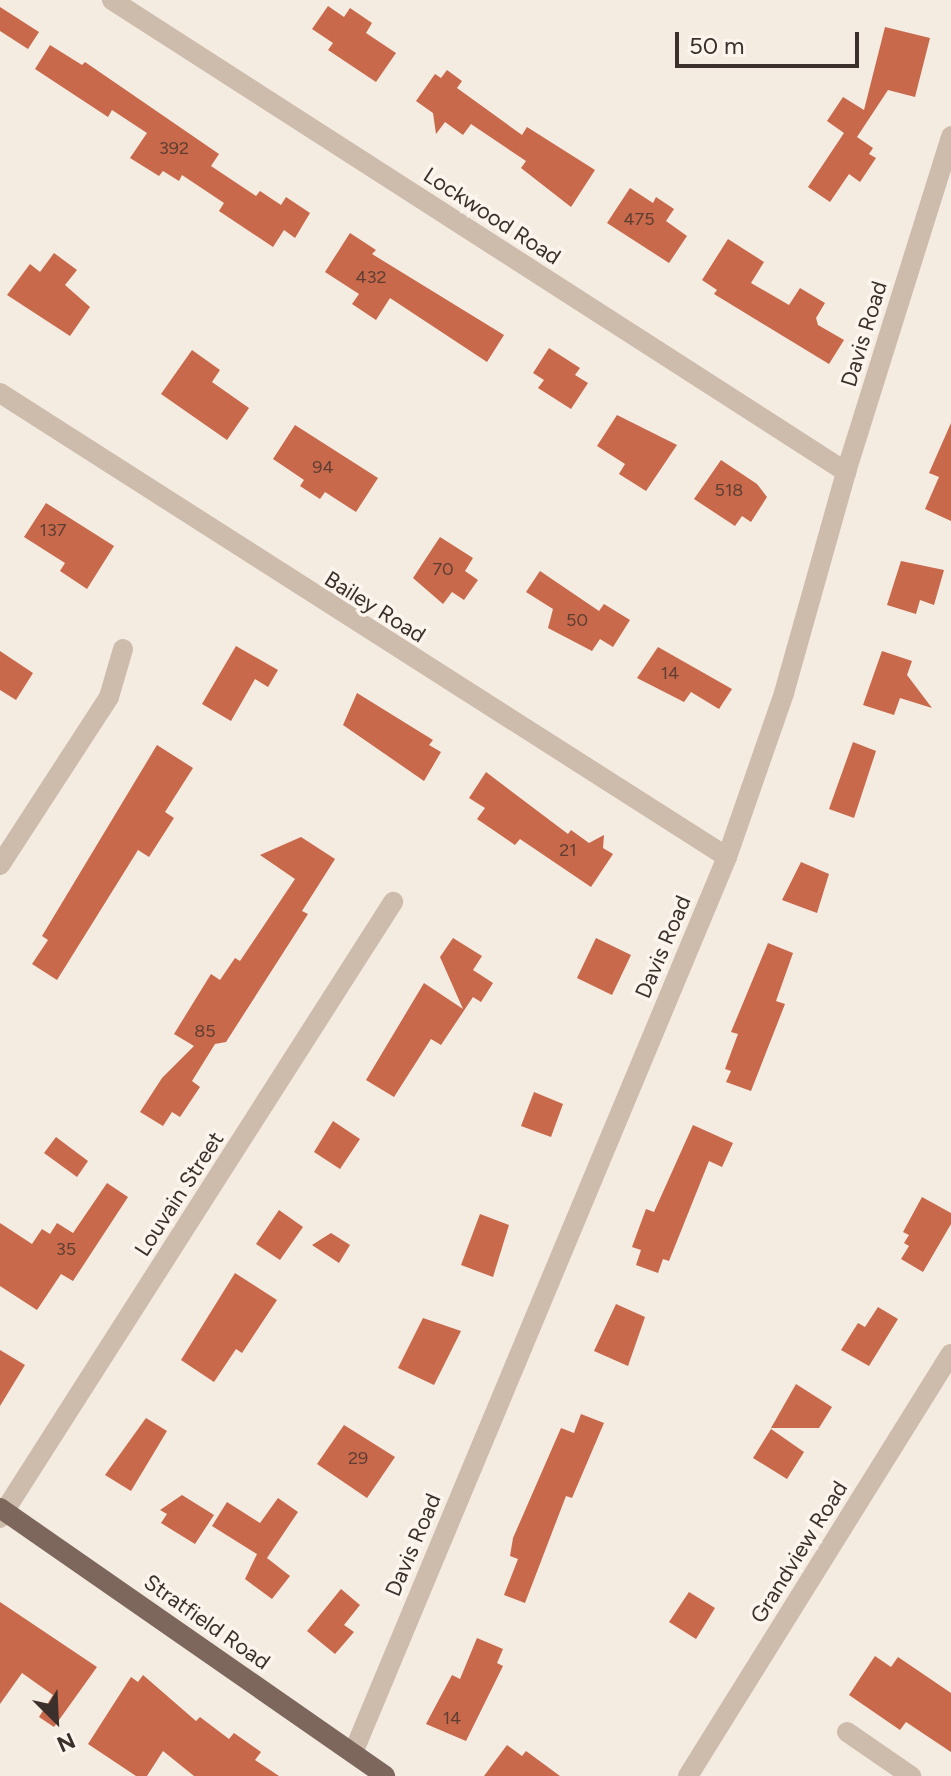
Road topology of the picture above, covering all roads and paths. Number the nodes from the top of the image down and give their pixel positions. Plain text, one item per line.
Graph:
1 (112, 0) edge
2 (951, 136) edge
3 (0, 393) edge
4 (846, 472) junction
5 (123, 649) dead end
6 (727, 857) junction
7 (0, 865) edge
8 (393, 902) dead end
9 (951, 1354) edge
10 (2, 1512) edge
11 (847, 1732) dead end
12 (353, 1753) junction
13 (385, 1776) edge
14 (688, 1776) edge
15 (911, 1776) edge

1 - 4 street, Lockwood Road
2 - 4 street, Davis Road
3 - 6 street, Bailey Road
4 - 6 street, Davis Road
5 - 7 street
6 - 12 street, Davis Road
8 - 10 street, Louvain Street
9 - 14 street, Grandview Road
10 - 12 main road, Stratfield Road
11 - 15 street
12 - 13 main road, Stratfield Road

